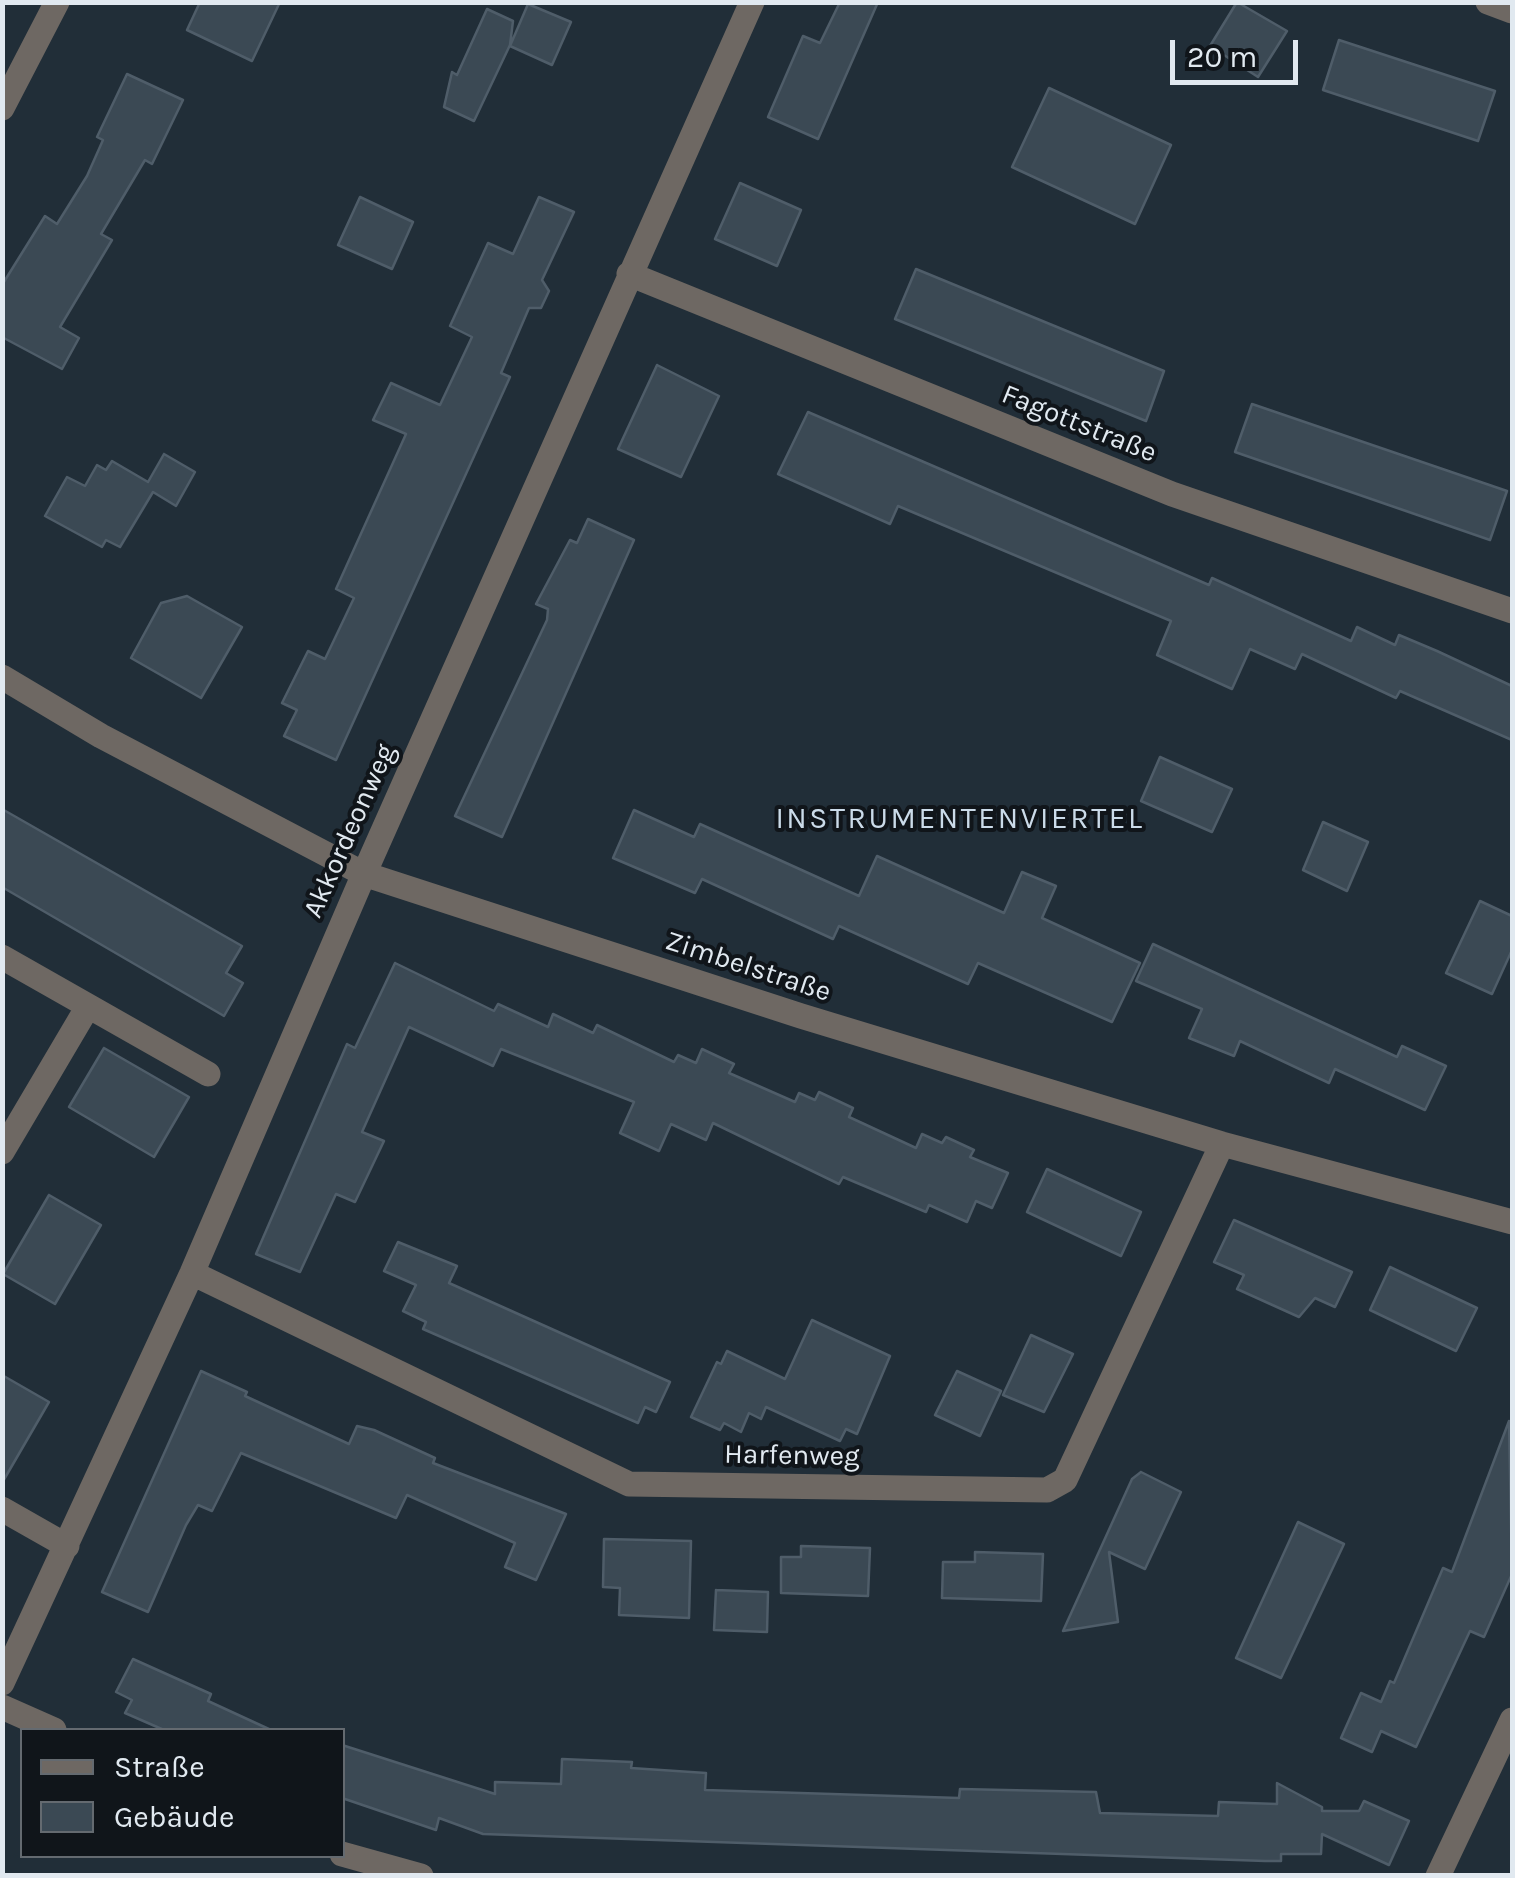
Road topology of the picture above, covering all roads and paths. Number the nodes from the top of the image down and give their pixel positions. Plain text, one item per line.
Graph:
1 (58, 2) edge
2 (752, 2) edge
3 (1488, 2) edge
4 (1512, 11) edge
5 (2, 108) edge
6 (630, 274) junction
7 (1512, 611) edge
8 (2, 676) edge
9 (364, 874) junction
10 (2, 958) edge
11 (87, 1008) junction
12 (208, 1074) dead end
13 (1222, 1144) junction
14 (2, 1152) edge
15 (1512, 1222) edge
16 (192, 1274) junction
17 (2, 1509) edge
18 (67, 1546) junction
19 (2, 1683) edge
20 (2, 1707) edge
21 (1512, 1720) edge
22 (49, 1728) edge
23 (345, 1855) edge
24 (422, 1876) edge
25 (1438, 1876) edge

1 - 5 street
2 - 6 street, Akkordeonweg
3 - 4 street
6 - 7 street, Fagottstraße
6 - 9 street, Akkordeonweg
8 - 9 street, Zimbelstraße
9 - 13 street, Zimbelstraße
9 - 16 street, Akkordeonweg
10 - 11 street
11 - 12 street
11 - 14 street
13 - 15 street, Zimbelstraße
13 - 16 street, Harfenweg
16 - 18 street, Akkordeonweg
17 - 18 street
18 - 19 street, Akkordeonweg
20 - 22 street
21 - 25 street
23 - 24 street

